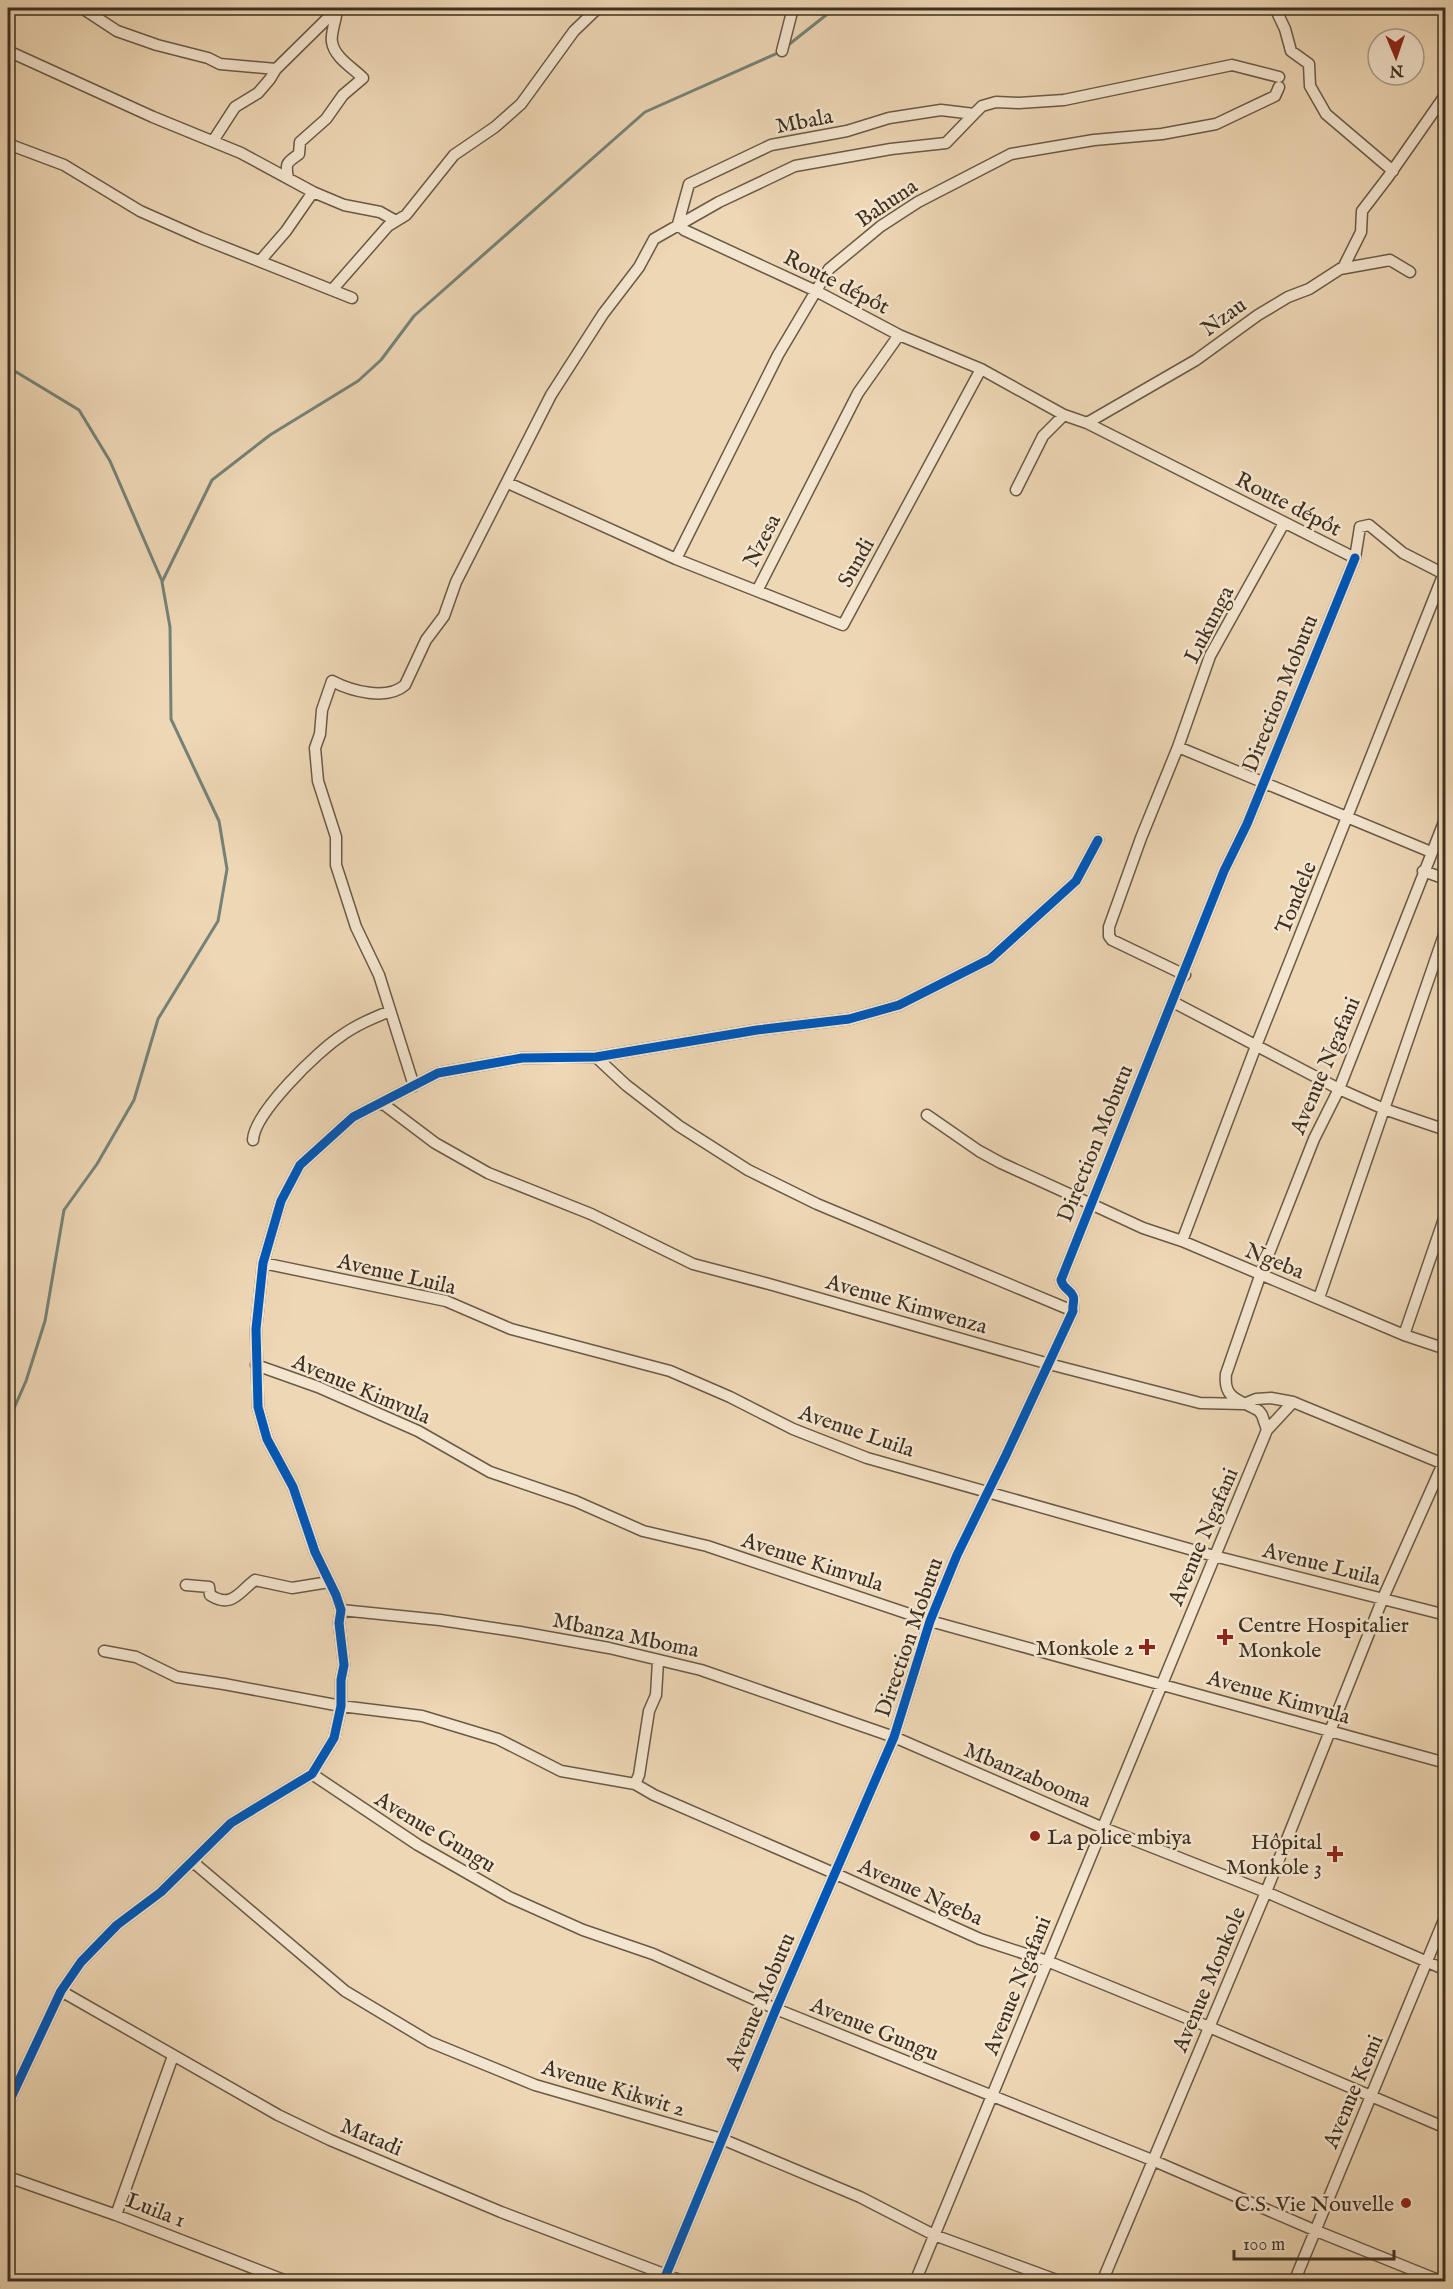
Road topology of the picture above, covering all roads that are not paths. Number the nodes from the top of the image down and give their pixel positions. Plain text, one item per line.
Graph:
1 (82, 8) edge
2 (337, 8) edge
3 (598, 8) edge
4 (794, 8) edge
5 (1275, 8) edge
6 (8, 51) edge
7 (782, 51) dead end
8 (276, 69) junction
9 (1446, 94) edge
10 (974, 114) junction
11 (213, 141) junction
12 (8, 144) edge
13 (1393, 171) junction
14 (288, 178) junction
15 (313, 192) junction
16 (396, 221) junction
17 (678, 224) junction
18 (260, 261) junction
19 (1343, 268) junction
20 (1410, 272) dead end
21 (332, 290) junction
22 (816, 291) junction
23 (352, 298) dead end
24 (899, 335) junction
25 (981, 369) junction
26 (1064, 415) junction
27 (1087, 423) junction
28 (508, 483) junction
29 (1016, 490) dead end
30 (1284, 523) junction
31 (676, 558) junction
32 (1355, 558) junction
33 (1445, 573) edge
34 (757, 591) junction
35 (1178, 747) junction
36 (1263, 783) junction
37 (1446, 817) edge
38 (1348, 818) junction
39 (1098, 840) dead end
40 (1431, 852) junction
41 (1423, 871) junction
42 (1446, 879) edge
43 (1446, 929) edge
44 (1185, 975) junction
45 (1173, 1002) junction
46 (390, 1011) junction
47 (1256, 1046) junction
48 (596, 1057) junction
49 (414, 1086) junction
50 (1339, 1089) junction
51 (382, 1103) junction
52 (1384, 1109) junction
53 (927, 1115) dead end
54 (1446, 1131) edge
55 (252, 1140) dead end
56 (1091, 1204) junction
57 (1446, 1213) edge
58 (1182, 1241) junction
59 (263, 1263) junction
60 (1260, 1276) junction
61 (1319, 1298) junction
62 (1073, 1311) junction
63 (1404, 1335) junction
64 (1446, 1349) edge
65 (1049, 1364) junction
66 (256, 1365) junction
67 (1293, 1402) junction
68 (1244, 1404) junction
69 (1267, 1431) junction
70 (1445, 1463) edge
71 (987, 1491) junction
72 (1214, 1556) junction
73 (329, 1582) junction
74 (186, 1585) dead end
75 (1383, 1598) junction
76 (340, 1610) junction
77 (1446, 1615) edge
78 (930, 1621) junction
79 (104, 1652) dead end
80 (658, 1661) junction
81 (1163, 1684) junction
82 (341, 1706) junction
83 (1329, 1730) junction
84 (894, 1737) junction
85 (1446, 1762) edge
86 (312, 1774) junction
87 (635, 1784) junction
88 (1101, 1827) junction
89 (193, 1862) junction
90 (836, 1874) junction
91 (1266, 1892) junction
92 (1446, 1915) edge
93 (1047, 1961) junction
94 (1427, 1963) junction
95 (1446, 1970) edge
96 (61, 1991) junction
97 (777, 2009) junction
98 (1209, 2027) junction
99 (173, 2056) junction
100 (991, 2097) junction
101 (1370, 2097) junction
102 (8, 2104) edge
103 (1446, 2128) edge
104 (722, 2139) junction
105 (1152, 2160) junction
106 (8, 2177) edge
107 (116, 2215) junction
108 (1314, 2230) junction
109 (934, 2235) junction
110 (665, 2278) edge
111 (289, 2282) edge
112 (685, 2282) edge
113 (915, 2282) edge
114 (1062, 2282) edge
115 (1102, 2282) edge
116 (1294, 2282) edge
117 (1443, 2282) edge

1 - 8 street
2 - 8 street
2 - 14 street
3 - 16 street
4 - 7 street
5 - 13 street
6 - 11 street
8 - 11 street
9 - 13 street
10 - 17 street
10 - 17 street, Mbala
10 - 22 street, Bahuna
11 - 14 street
12 - 18 street
13 - 19 street
14 - 15 street
15 - 16 street
15 - 18 street
16 - 21 street
17 - 22 street, Route dépôt
17 - 28 street
18 - 21 street
19 - 20 street, Nzau
19 - 27 street, Nzau
21 - 23 street
22 - 24 street, Route dépôt
22 - 31 street, Bahuna
24 - 25 street, Route dépôt
24 - 34 street, Nzesa
25 - 26 street
25 - 34 street, Sundi
26 - 27 street
26 - 29 street
27 - 30 street, Route dépôt
28 - 31 street, Nzesa
28 - 46 street
30 - 32 street, Route dépôt
30 - 35 street, Lukunga
31 - 34 street, Nzesa
32 - 33 street, Route dépôt
32 - 36 street, Direction Mobutu
33 - 38 street, Tondele
35 - 36 street
35 - 44 street, Lukunga
36 - 38 street
36 - 44 street, Direction Mobutu
37 - 40 street, Avenue Ngafani
38 - 40 street
38 - 47 street, Tondele
39 - 48 street
40 - 41 street, Avenue Ngafani
41 - 42 street
41 - 50 street, Avenue Ngafani
43 - 52 street
44 - 45 street, Direction Mobutu
45 - 47 street
45 - 56 street, Direction Mobutu
46 - 49 street
46 - 55 street
47 - 50 street
47 - 58 street, Tondele
48 - 49 street
48 - 62 street
49 - 51 street
50 - 52 street
50 - 60 street, Avenue Ngafani
51 - 59 street
51 - 65 street, Avenue Kimwenza
52 - 54 street
52 - 61 street
53 - 56 street, Ngeba
56 - 58 street, Ngeba
56 - 62 street, Direction Mobutu
57 - 63 street
58 - 60 street, Ngeba
59 - 66 street
59 - 71 street, Avenue Luila
60 - 61 street, Ngeba
60 - 68 street, Avenue Ngafani
61 - 63 street, Ngeba
62 - 65 street, Direction Mobutu
63 - 64 street, Ngeba
65 - 68 street, Avenue Kimwenza
65 - 71 street, Direction Mobutu
66 - 73 street
66 - 78 street, Avenue Kimvula
67 - 68 street, Avenue Kimwenza
67 - 69 street
67 - 70 street, Avenue Kimwenza
68 - 69 street, Avenue Ngafani
69 - 72 street, Avenue Ngafani
70 - 75 street, Avenue Monkole
71 - 72 street, Avenue Luila
71 - 78 street, Direction Mobutu
72 - 75 street, Avenue Luila
72 - 81 street, Avenue Ngafani
73 - 74 street
73 - 76 street
75 - 77 street, Avenue Luila
75 - 83 street, Avenue Monkole
76 - 80 street, Mbanza Mboma
76 - 82 street
78 - 81 street, Avenue Kimvula
78 - 84 street, Direction Mobutu
79 - 82 street, Avenue Ngeba
80 - 84 street, Mbanza Mboma
80 - 87 street
81 - 83 street, Avenue Kimvula
81 - 88 street, Avenue Ngafani
82 - 86 street
82 - 87 street, Avenue Ngeba
83 - 85 street, Avenue Kimvula
83 - 91 street, Avenue Monkole
84 - 88 street, Mbanzabooma
84 - 90 street, Avenue Mobutu
86 - 89 street
86 - 97 street, Avenue Gungu
87 - 90 street, Avenue Ngeba
88 - 91 street, Mbanzabooma
88 - 93 street, Avenue Ngafani
89 - 96 street
89 - 104 street, Avenue Kikwit 2
90 - 93 street, Avenue Ngeba
90 - 97 street, Avenue Mobutu
91 - 94 street, Mbanzabooma
91 - 98 street, Avenue Monkole
92 - 94 street, Avenue Kemi
93 - 98 street, Avenue Ngeba
93 - 100 street, Avenue Ngafani
94 - 95 street, Mbanzabooma
94 - 101 street, Avenue Kemi
96 - 99 street, Matadi
96 - 102 street
97 - 100 street, Avenue Gungu
97 - 104 street, Avenue Mobutu
98 - 101 street, Avenue Ngeba
98 - 105 street, Avenue Monkole
99 - 107 street
99 - 110 street, Matadi
100 - 105 street, Avenue Gungu
100 - 109 street, Avenue Ngafani
101 - 103 street, Avenue Ngeba
101 - 108 street, Avenue Kemi
104 - 109 street, Avenue Kikwit 2
104 - 110 street, Avenue Mobutu
105 - 108 street, Avenue Gungu
105 - 115 street, Avenue Monkole
106 - 107 street, Luila 1
107 - 111 street, Luila 1
108 - 116 street, Avenue Kemi
108 - 117 street, Avenue Gungu
109 - 113 street, Avenue Ngafani
109 - 114 street, Avenue Kikwit 2
110 - 112 street, Matadi

